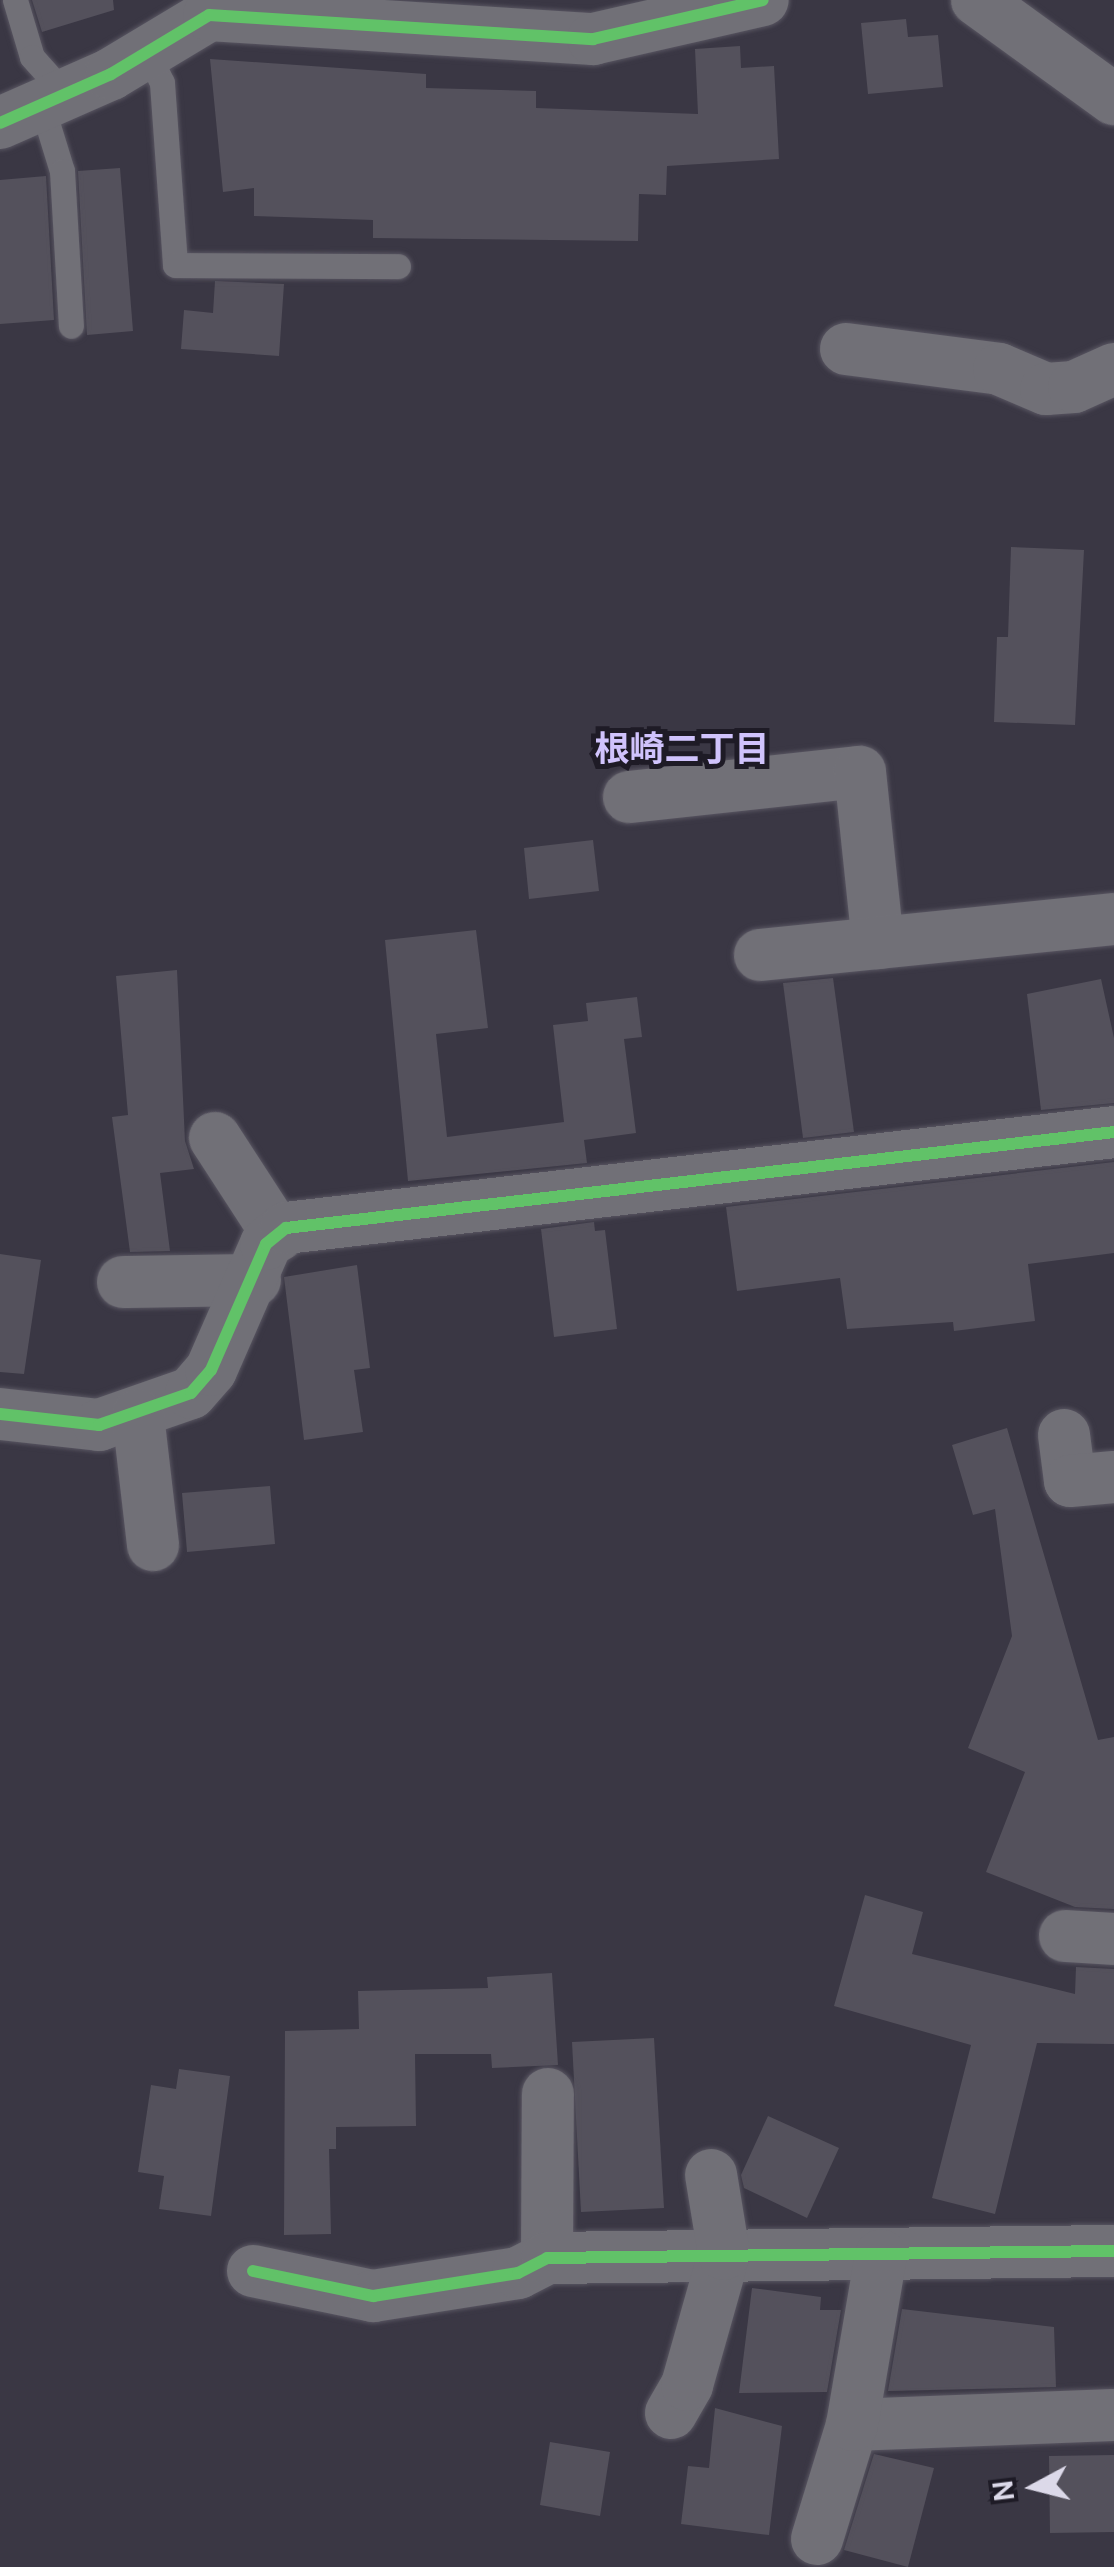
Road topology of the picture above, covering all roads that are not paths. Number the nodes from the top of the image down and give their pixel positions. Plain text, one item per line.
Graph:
1 (15, 0) edge
2 (762, 0) edge
3 (977, 0) edge
4 (147, 52) junction
5 (1114, 100) edge
6 (36, 108) edge
7 (398, 266) dead end
8 (71, 326) dead end
9 (846, 349) dead end
10 (1114, 369) edge
11 (629, 798) dead end
12 (1114, 919) edge
13 (878, 943) junction
14 (760, 955) dead end
15 (1114, 1132) edge
16 (215, 1138) dead end
17 (278, 1234) junction
18 (254, 1280) junction
19 (123, 1282) dead end
20 (0, 1414) edge
21 (138, 1415) junction
22 (1064, 1435) dead end
23 (1114, 1477) edge
24 (153, 1546) dead end
25 (548, 2094) dead end
26 (712, 2175) dead end
27 (1114, 2252) edge
28 (724, 2254) junction
29 (880, 2255) junction
30 (547, 2258) junction
31 (253, 2271) dead end
32 (671, 2413) dead end
33 (1114, 2416) edge
34 (852, 2425) junction
35 (817, 2539) dead end

1 - 6 lane
2 - 4 street
3 - 5 street
4 - 6 street
4 - 7 lane
6 - 8 lane
9 - 10 street
11 - 13 street
12 - 13 street
13 - 14 street
15 - 17 street
16 - 17 street
17 - 18 street
18 - 19 street
18 - 21 street
20 - 21 street
21 - 24 street
22 - 23 street
25 - 30 street
26 - 28 street
27 - 29 street
28 - 29 street
28 - 30 street
28 - 32 street
29 - 34 street
30 - 31 street
33 - 34 street
34 - 35 street

